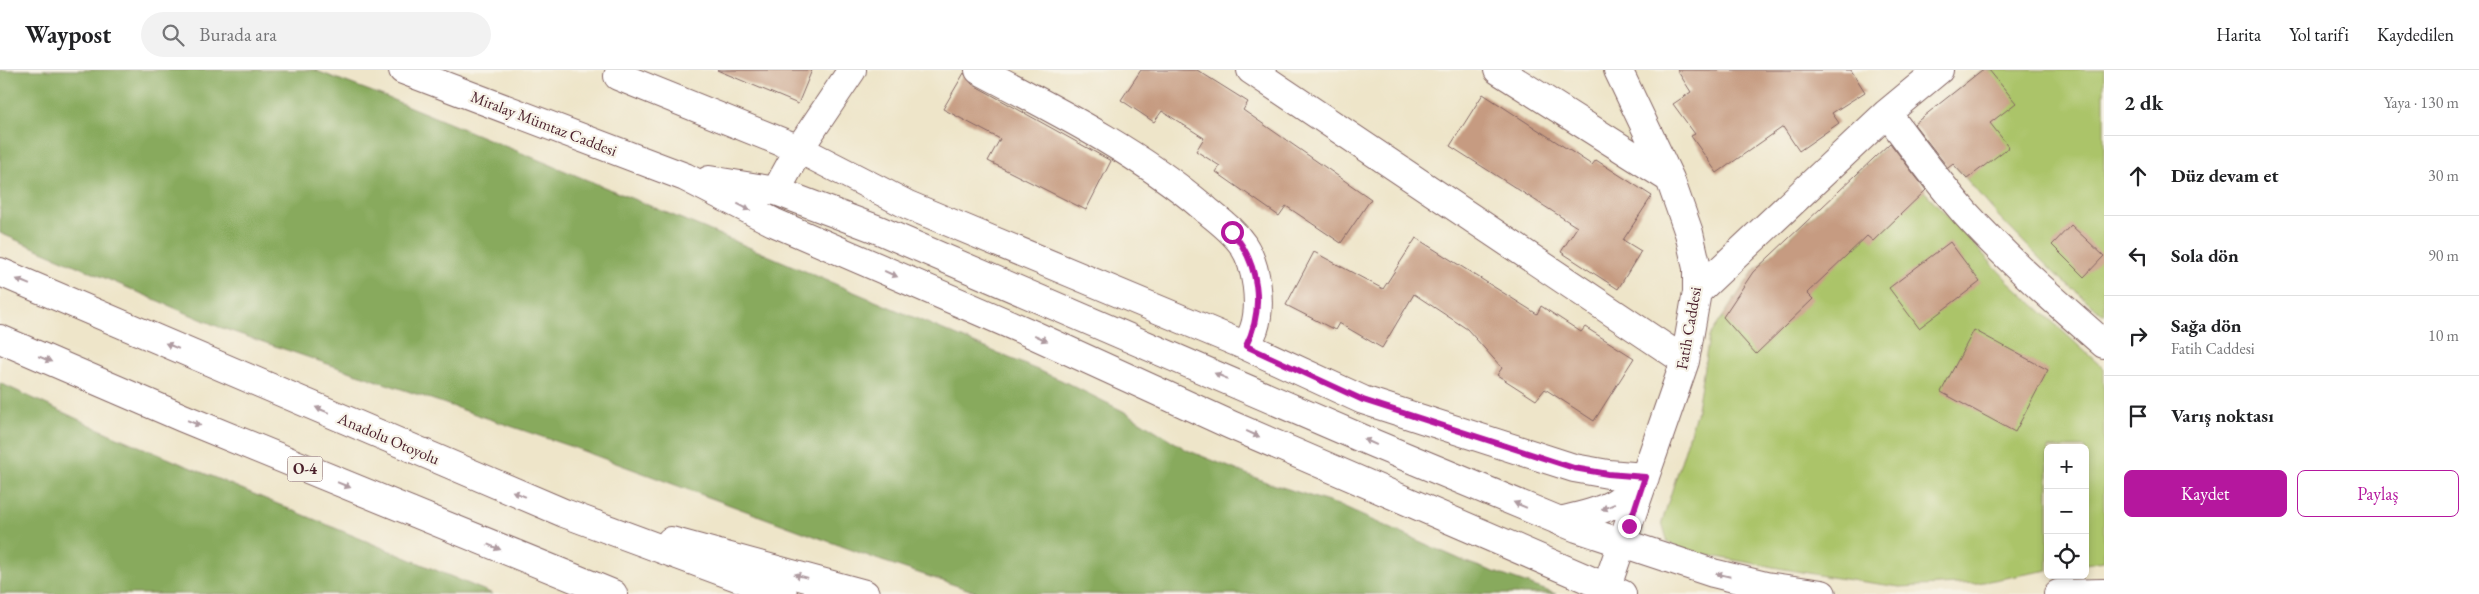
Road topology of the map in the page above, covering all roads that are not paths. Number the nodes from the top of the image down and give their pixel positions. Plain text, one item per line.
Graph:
1 (403, 70) edge
2 (852, 70) edge
3 (979, 70) edge
4 (1251, 70) edge
5 (1498, 70) edge
6 (1618, 70) edge
7 (1939, 70) edge
8 (618, 76) dead end
9 (1887, 113) junction
10 (799, 150) junction
11 (685, 176) junction
12 (1670, 179) junction
13 (776, 191) junction
14 (0, 272) edge
15 (1698, 292) junction
16 (0, 339) edge
17 (2104, 344) edge
18 (1246, 346) junction
19 (1685, 361) junction
20 (1645, 477) junction
21 (564, 513) junction
22 (1559, 521) junction
23 (1622, 543) junction
24 (1614, 592) edge
25 (2104, 593) edge
26 (612, 594) edge
27 (783, 594) edge
28 (865, 594) edge
29 (1822, 594) edge
30 (2058, 594) edge

1 - 11 main road, Miralay Mümtaz Caddesi
2 - 10 main road
3 - 18 main road
4 - 19 main road
5 - 12 main road
6 - 12 main road, Fatih Caddesi
7 - 9 main road
8 - 10 main road
9 - 15 main road
9 - 17 main road
10 - 13 main road
10 - 18 main road
11 - 13 main road
11 -> 24 main road
12 - 15 main road, Fatih Caddesi
22 -> 13 main road
21 -> 14 main road, Anadolu Otoyolu
15 - 19 main road, Fatih Caddesi
16 -> 26 main road, O-4
18 - 20 main road
19 - 20 main road, Fatih Caddesi
20 -> 22 main road
20 - 23 main road, Fatih Caddesi
21 - 27 main road, Anadolu Otoyolu
28 -> 21 main road
22 - 23 main road
23 - 24 main road, Fatih Caddesi
29 -> 23 main road
25 - 30 main road

